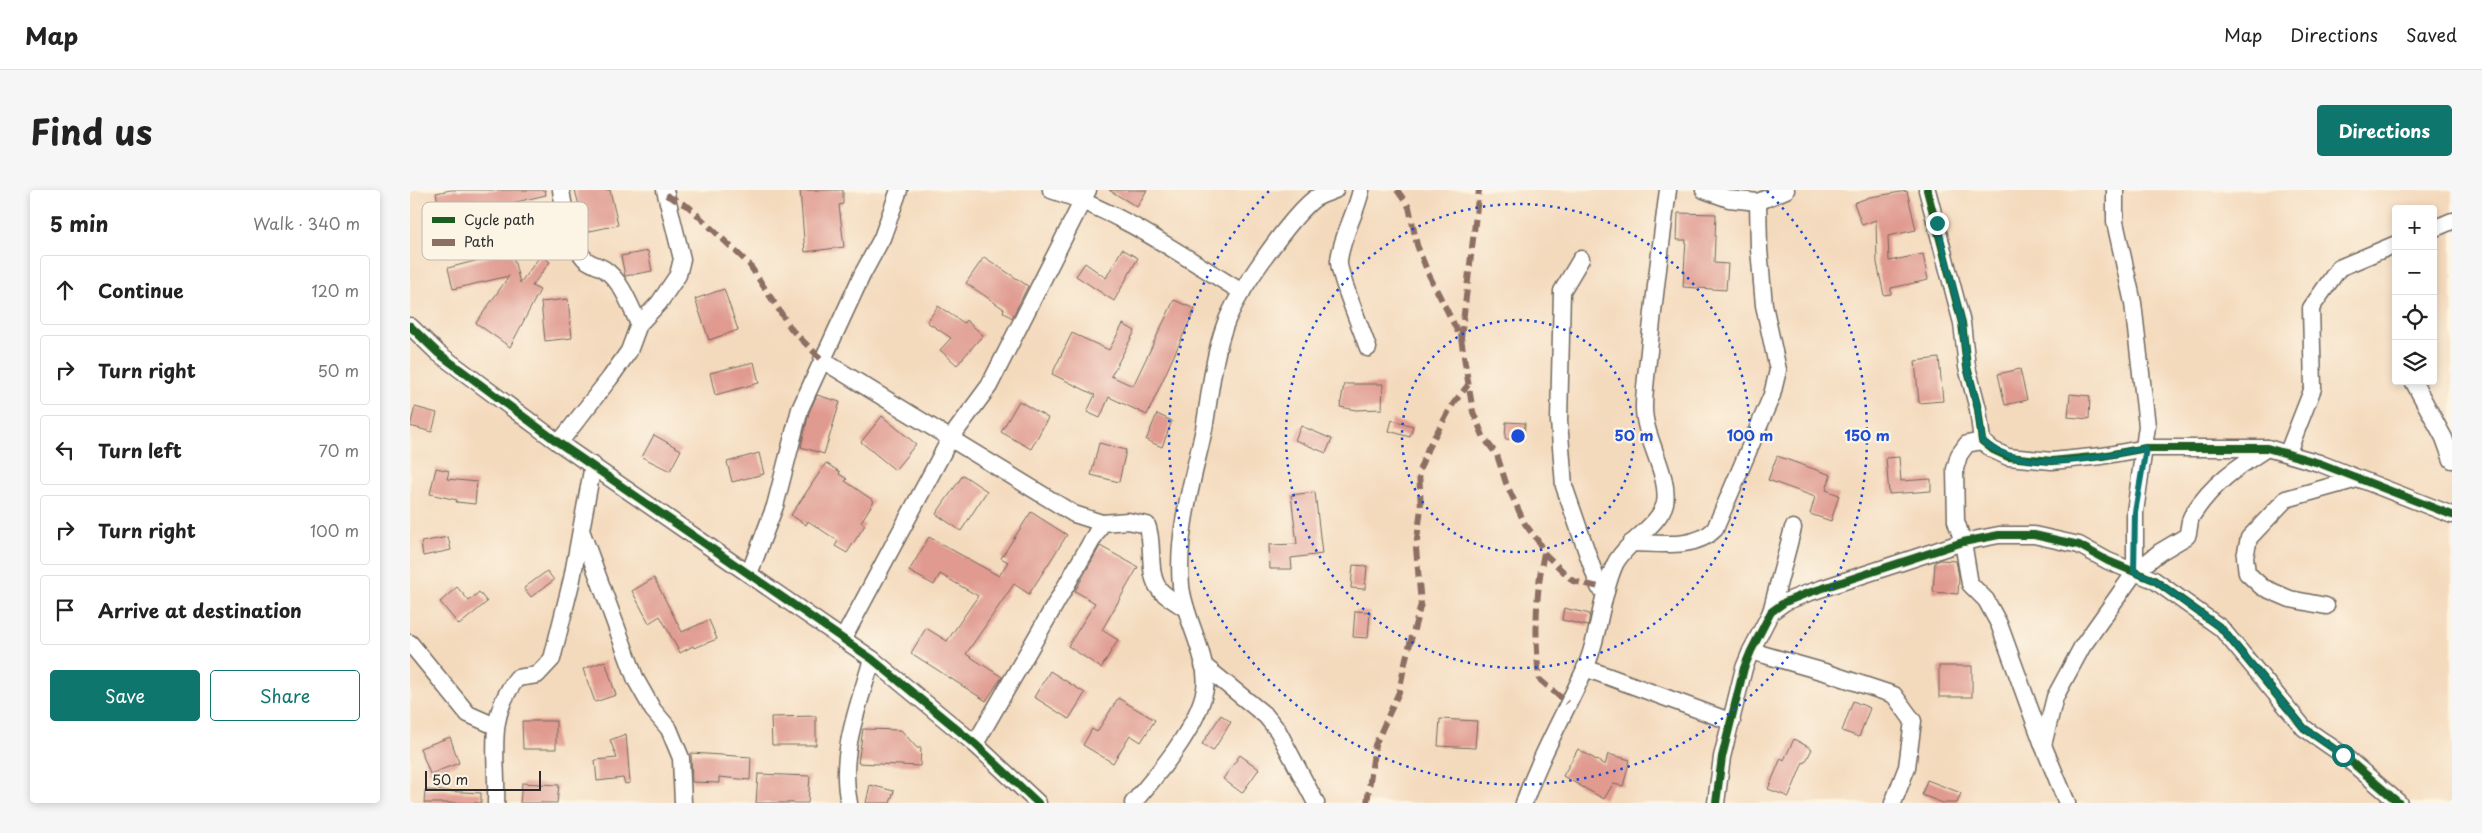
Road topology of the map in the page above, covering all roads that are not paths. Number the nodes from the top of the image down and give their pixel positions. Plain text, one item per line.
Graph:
1 (665, 190) edge
2 (899, 190) edge
3 (1052, 190) edge
4 (1335, 190) edge
5 (1361, 190) edge
6 (1668, 190) edge
7 (1704, 190) edge
8 (1786, 190) edge
9 (1926, 190) edge
10 (2115, 190) edge
11 (1085, 195) edge
12 (1758, 202) junction
13 (2452, 221) edge
14 (2437, 227) edge
15 (2392, 246) edge
16 (1581, 259) dead end
17 (585, 260) edge
18 (1242, 292) junction
19 (639, 324) junction
20 (410, 326) edge
21 (1368, 348) dead end
22 (822, 360) junction
23 (2415, 385) edge
24 (950, 439) junction
25 (1982, 441) junction
26 (560, 443) junction
27 (2146, 448) junction
28 (2267, 448) junction
29 (2288, 452) junction
30 (2452, 460) edge
31 (593, 465) junction
32 (2357, 479) junction
33 (2452, 515) edge
34 (1102, 523) junction
35 (1793, 528) dead end
36 (582, 532) junction
37 (1963, 542) junction
38 (1632, 543) junction
39 (2134, 572) junction
40 (749, 574) junction
41 (1606, 592) junction
42 (2326, 606) dead end
43 (1186, 609) junction
44 (1772, 612) junction
45 (843, 640) junction
46 (410, 643) edge
47 (1751, 651) junction
48 (872, 658) junction
49 (1203, 665) junction
50 (1585, 668) junction
51 (1732, 722) junction
52 (495, 726) junction
53 (975, 744) junction
54 (2043, 745) junction
55 (496, 803) edge
56 (683, 803) edge
57 (849, 803) edge
58 (1038, 803) edge
59 (1133, 803) edge
60 (1316, 803) edge
61 (1524, 803) edge
62 (1716, 803) edge
63 (1893, 803) edge
64 (2067, 803) edge
65 (2399, 803) edge

1 - 19 street
2 - 22 street
3 - 11 street
4 - 18 street
5 - 21 street
6 - 38 street
7 - 12 street
8 - 12 street
9 - 25 street
10 - 27 street
11 - 18 street
11 - 24 street
12 - 38 street
13 - 14 street
15 - 29 street
16 - 41 street
17 - 19 street
18 - 43 street
19 - 26 street
20 - 26 street
22 - 24 street
22 - 40 street
23 - 30 street
24 - 34 street
24 - 45 street
25 - 27 street
25 - 37 street
26 - 31 street
27 - 28 street
27 - 39 street
28 - 29 street
28 - 39 street
29 - 32 street
31 - 36 street
31 - 40 street
32 - 33 street
32 - 42 street
34 - 43 street
34 - 53 street
35 - 44 street
36 - 52 street
36 - 56 street
37 - 39 street
37 - 44 street
37 - 54 street
38 - 41 street
39 - 54 street
39 - 65 street
40 - 45 street
41 - 50 street
43 - 49 street
44 - 47 street
45 - 48 street
46 - 52 street
47 - 51 street
47 - 63 street
48 - 53 street
48 - 57 street
49 - 59 street
49 - 60 street
50 - 51 street
50 - 61 street
51 - 62 street
52 - 55 street
53 - 58 street
54 - 64 street

